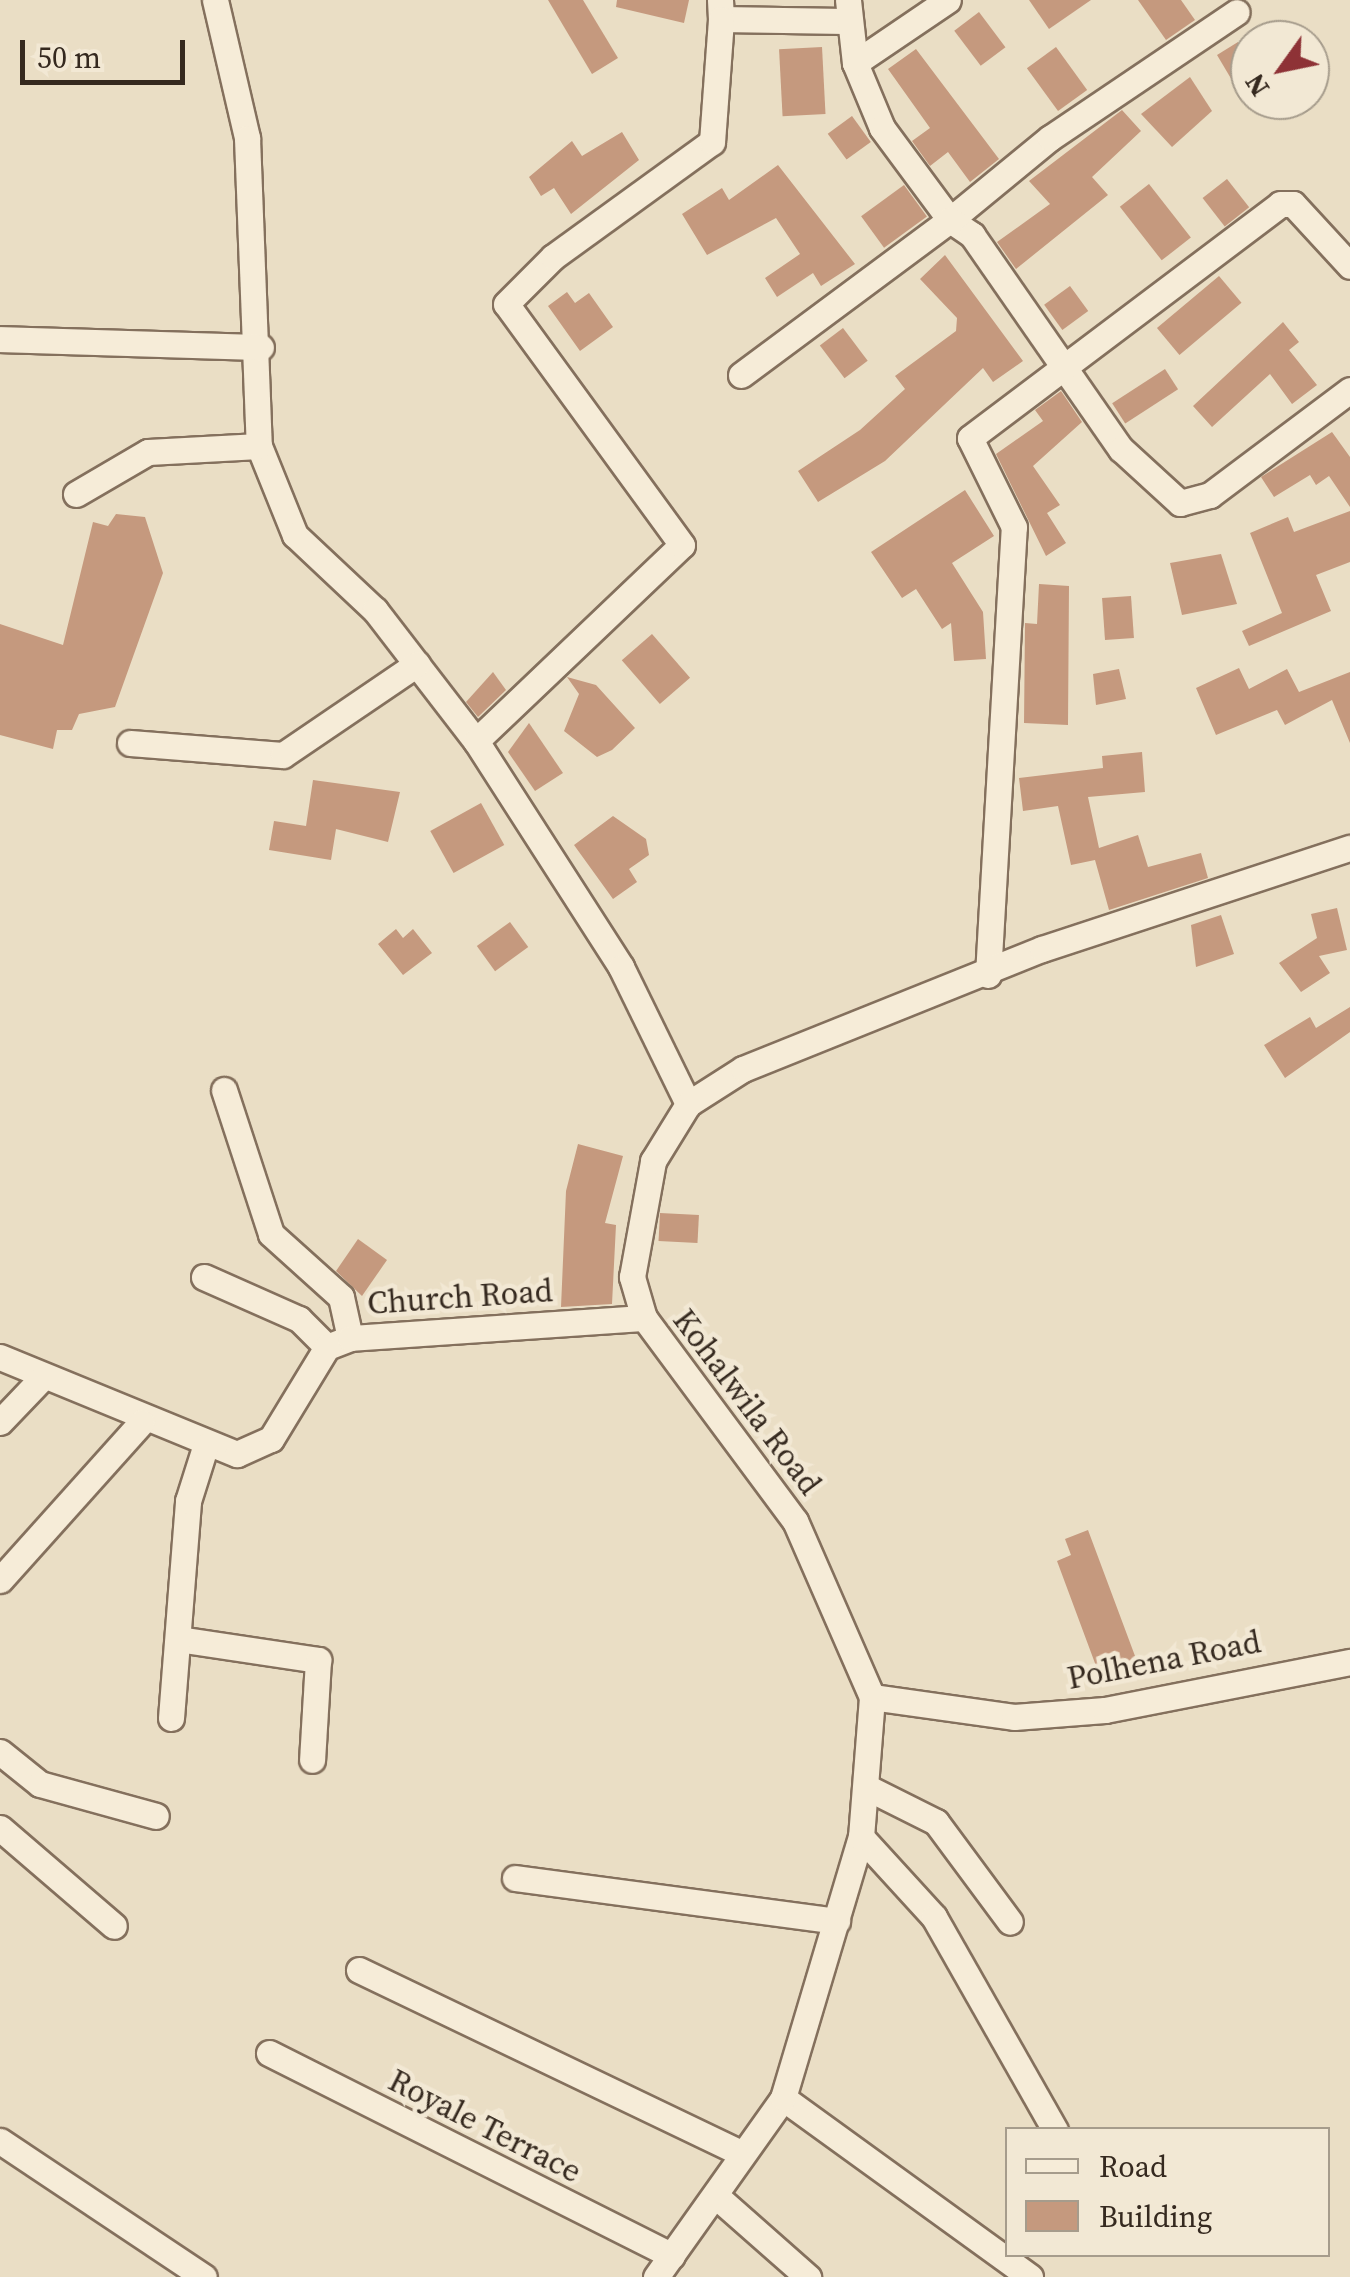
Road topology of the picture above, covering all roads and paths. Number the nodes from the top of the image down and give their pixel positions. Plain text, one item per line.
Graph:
1 (215, 0) edge
2 (948, 0) edge
3 (721, 9) edge
4 (846, 11) edge
5 (1238, 12) dead end
6 (855, 64) junction
7 (950, 220) junction
8 (1350, 266) edge
9 (0, 340) edge
10 (261, 347) junction
11 (1059, 366) junction
12 (741, 375) dead end
13 (1350, 390) edge
14 (258, 446) junction
15 (76, 494) dead end
16 (417, 664) junction
17 (476, 741) junction
18 (130, 743) dead end
19 (1350, 848) edge
20 (988, 976) junction
21 (224, 1090) dead end
22 (688, 1104) junction
23 (204, 1277) dead end
24 (644, 1318) junction
25 (338, 1342) junction
26 (0, 1357) edge
27 (42, 1379) junction
28 (0, 1422) edge
29 (142, 1422) junction
30 (205, 1447) junction
31 (0, 1580) edge
32 (178, 1639) junction
33 (1350, 1662) edge
34 (872, 1698) junction
35 (171, 1718) dead end
36 (0, 1752) edge
37 (312, 1760) dead end
38 (868, 1788) junction
39 (156, 1816) dead end
40 (0, 1828) edge
41 (861, 1837) junction
42 (515, 1878) dead end
43 (837, 1921) junction
44 (1010, 1922) dead end
45 (114, 1926) dead end
46 (359, 1970) dead end
47 (269, 2053) dead end
48 (783, 2098) junction
49 (1052, 2127) edge
50 (0, 2141) edge
51 (741, 2152) junction
52 (716, 2196) junction
53 (672, 2256) junction
54 (204, 2277) edge
55 (656, 2277) edge
56 (808, 2277) edge
57 (1030, 2277) edge

1 - 10 street
2 - 6 street
3 - 4 street
3 - 17 street
4 - 6 street
5 - 7 street
6 - 7 street
7 - 11 street
7 - 12 street
8 - 11 street
9 - 10 street
10 - 14 street
11 - 13 street
11 - 20 street
14 - 15 street
14 - 16 street
16 - 17 street
16 - 18 street
17 - 22 street
19 - 20 street, Kohalwila Road
20 - 22 street, Kohalwila Road
21 - 25 street
22 - 24 street, Kohalwila Road
23 - 25 street
24 - 25 street, Church Road
24 - 34 street, Kohalwila Road
25 - 30 street, Church Road
26 - 27 street, Church Road
27 - 28 street
27 - 29 street, Church Road
29 - 30 street, Church Road
29 - 31 street
30 - 32 street
32 - 35 street
32 - 37 street
33 - 34 street, Polhena Road
34 - 38 street, Kohalwila Road
36 - 39 street
38 - 41 street, Kohalwila Road
38 - 44 street
40 - 45 street
41 - 43 street, Kohalwila Road
41 - 49 street
42 - 43 street
43 - 48 street, Kohalwila Road
46 - 51 street
47 - 53 street, Royale Terrace
48 - 51 street, Kohalwila Road
48 - 57 street
50 - 54 street
51 - 52 street, Kohalwila Road
52 - 53 street, Kohalwila Road
52 - 56 street
53 - 55 street, Kohalwila Road

